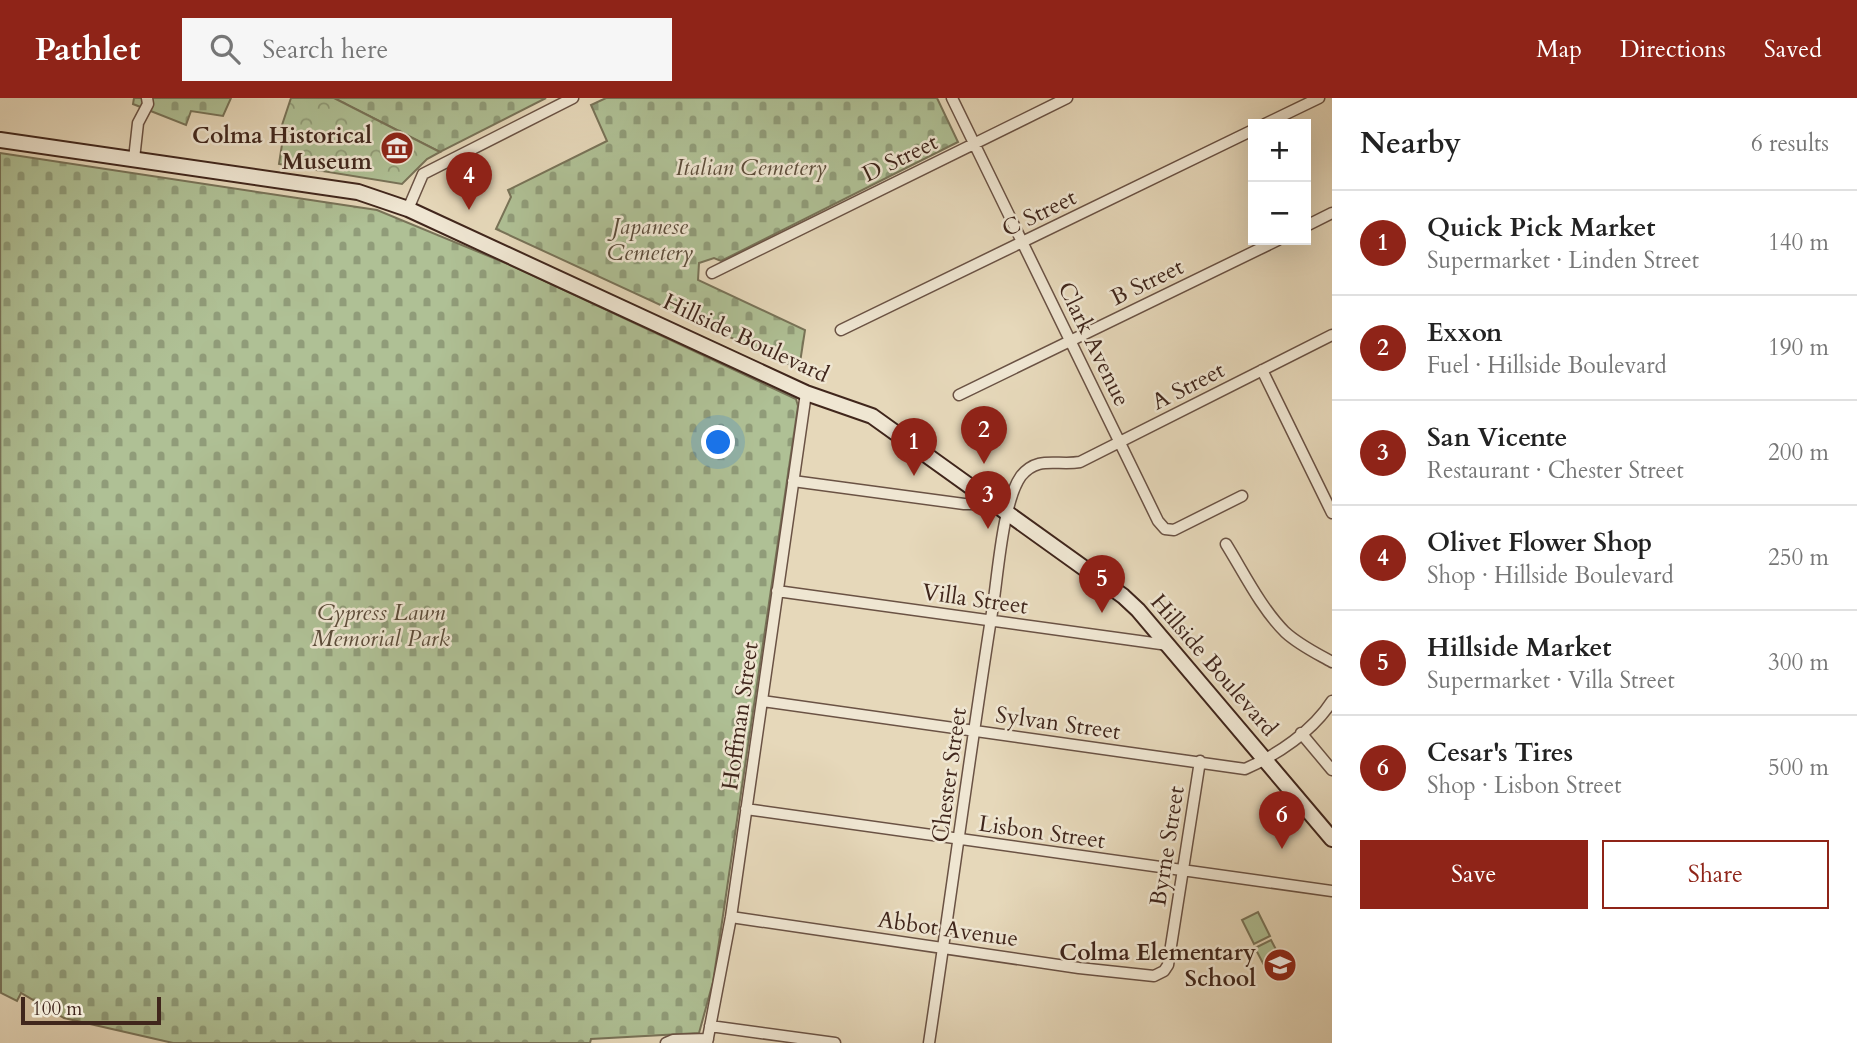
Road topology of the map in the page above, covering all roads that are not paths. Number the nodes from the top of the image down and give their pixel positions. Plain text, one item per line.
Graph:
1 (573, 98) edge
2 (952, 98) edge
3 (1067, 98) edge
4 (1319, 98) edge
5 (148, 101) edge
6 (1275, 119) edge
7 (1248, 132) edge
8 (0, 140) edge
9 (974, 143) junction
10 (134, 159) junction
11 (408, 209) junction
12 (1332, 213) edge
13 (1311, 224) edge
14 (1023, 242) junction
15 (1268, 245) edge
16 (712, 273) dead end
17 (841, 330) dead end
18 (1332, 335) edge
19 (1071, 341) junction
20 (1262, 370) junction
21 (806, 393) junction
22 (958, 396) dead end
23 (1120, 442) junction
24 (793, 481) junction
25 (1242, 496) dead end
26 (995, 504) junction
27 (1007, 513) junction
28 (1332, 513) edge
29 (1226, 544) dead end
30 (777, 590) junction
31 (990, 621) junction
32 (1168, 645) junction
33 (1332, 663) edge
34 (762, 701) junction
35 (1332, 701) edge
36 (974, 731) junction
37 (1301, 733) junction
38 (1265, 760) junction
39 (1200, 761) junction
40 (1332, 770) edge
41 (746, 809) junction
42 (959, 839) junction
43 (1332, 839) edge
44 (1183, 872) junction
45 (1332, 891) edge
46 (731, 916) junction
47 (943, 948) junction
48 (1159, 974) joint
49 (710, 1026) junction
50 (708, 1041) edge
51 (666, 1043) edge
52 (835, 1043) edge
53 (929, 1043) edge

1 - 11 street
2 - 9 street, Clark Avenue
3 - 9 street, D Street
4 - 6 street
5 - 10 street
7 - 14 street, C Street
8 - 10 main road, Hillside Boulevard
9 - 14 street, Clark Avenue
9 - 16 street, D Street
10 - 11 main road, Hillside Boulevard
11 - 21 main road, Hillside Boulevard
12 - 13 street
14 - 17 street, C Street
14 - 19 street, Clark Avenue
15 - 19 street, B Street
18 - 20 street, A Street
19 - 22 street, B Street
19 - 23 street, Clark Avenue
20 - 23 street, A Street
20 - 28 street
21 - 24 street, Hoffman Street
21 - 26 main road, Hillside Boulevard
23 - 25 street, Clark Avenue
23 - 27 street, A Street
24 - 26 street
24 - 30 street, Hoffman Street
26 - 27 main road, Hillside Boulevard
27 - 31 street, Chester Street
27 - 32 main road, Hillside Boulevard
29 - 33 street
30 - 31 street, Villa Street
30 - 34 street, Hoffman Street
31 - 32 street, Villa Street
31 - 36 street, Chester Street
32 - 38 main road, Hillside Boulevard
34 - 36 street, Sylvan Street
34 - 41 street, Hoffman Street
35 - 37 street
36 - 39 street, Sylvan Street
36 - 42 street, Chester Street
37 - 38 street
37 - 40 street
38 - 39 street, Sylvan Street
38 - 43 main road, Hillside Boulevard
39 - 44 street, Byrne Street
41 - 42 street, Lisbon Street
41 - 46 street, Hoffman Street
42 - 44 street, Lisbon Street
42 - 47 street, Chester Street
44 - 45 street, Lisbon Street
44 - 48 street, Byrne Street
46 - 47 street, Abbot Avenue
46 - 49 street, Hoffman Street
47 - 48 street, Abbot Avenue
47 - 53 street, Chester Street
49 - 50 street, Hoffman Street
49 - 52 street
50 - 51 street

